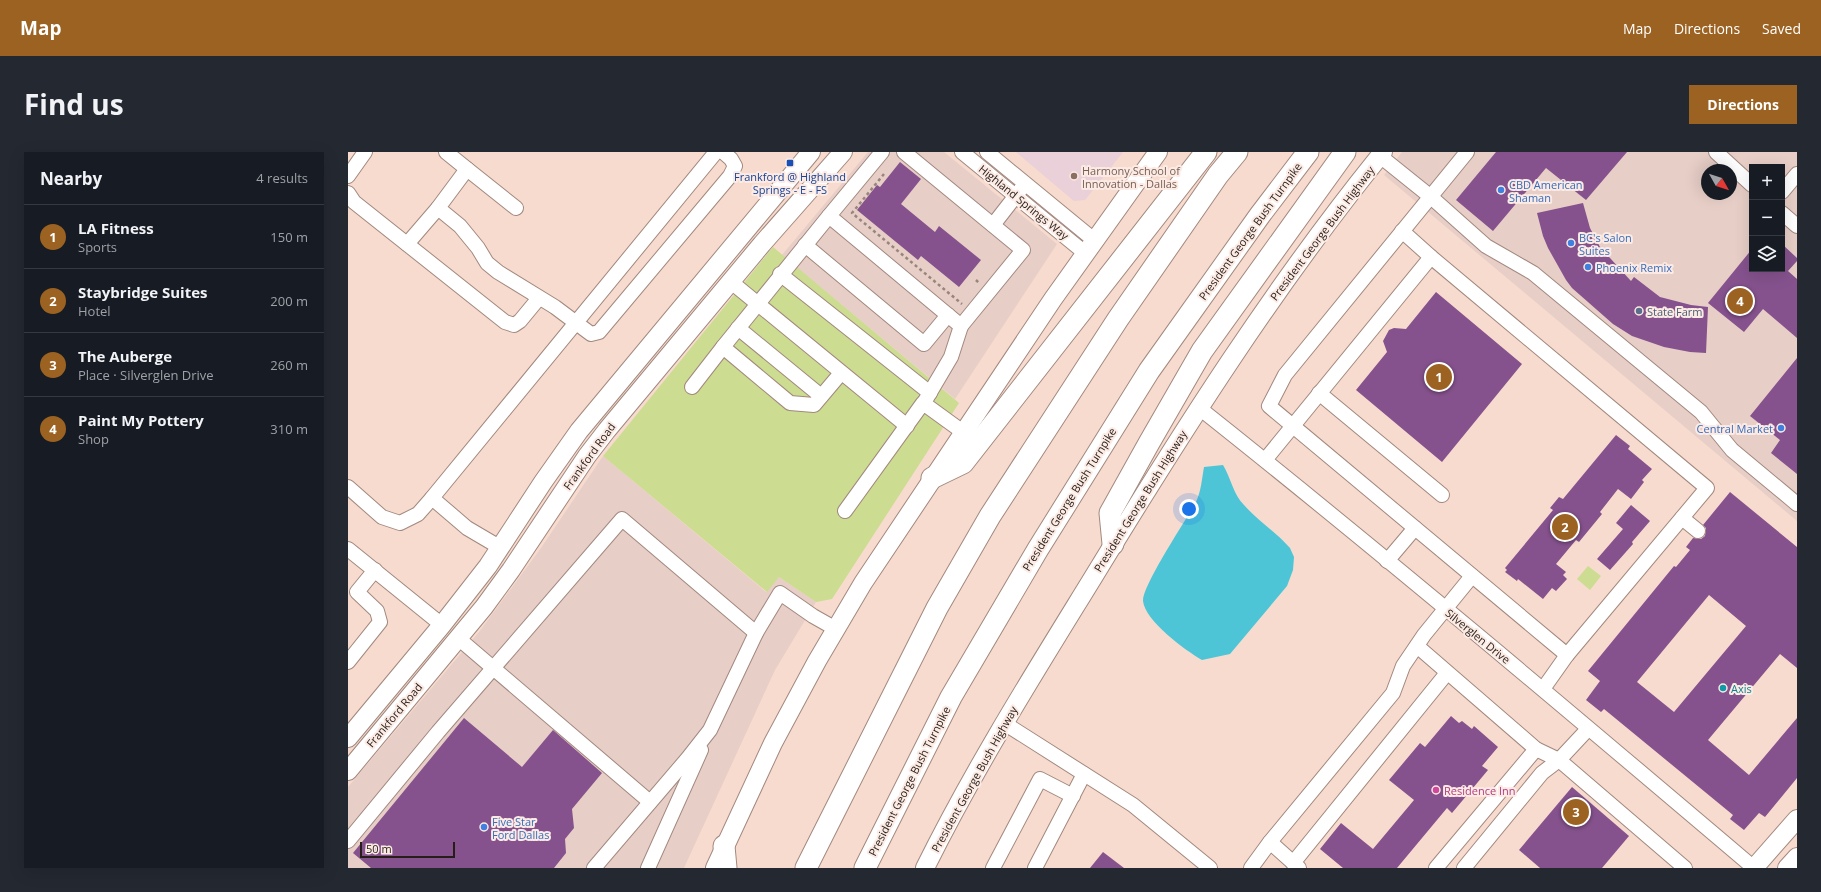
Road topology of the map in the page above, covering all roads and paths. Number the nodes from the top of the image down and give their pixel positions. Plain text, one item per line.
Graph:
1 (365, 152) edge
2 (446, 152) edge
3 (716, 152) edge
4 (723, 152) edge
5 (811, 152) edge
6 (843, 152) edge
7 (882, 152) edge
8 (904, 152) edge
9 (962, 152) edge
10 (987, 152) edge
11 (1158, 152) edge
12 (1206, 152) edge
13 (1237, 152) edge
14 (1308, 152) edge
15 (1345, 152) edge
16 (1467, 152) edge
17 (1716, 152) edge
18 (1381, 154) edge
19 (467, 169) junction
20 (884, 174) dead end
21 (1797, 174) edge
22 (348, 176) edge
23 (1749, 182) edge
24 (1026, 184) junction
25 (1785, 188) edge
26 (348, 193) edge
27 (1016, 196) junction
28 (1431, 197) junction
29 (438, 208) junction
30 (516, 208) dead end
31 (829, 216) junction
32 (1785, 216) edge
33 (993, 225) junction
34 (1797, 226) edge
35 (1402, 231) junction
36 (407, 244) junction
37 (805, 244) junction
38 (1090, 246) junction
39 (1431, 257) junction
40 (780, 274) junction
41 (730, 281) junction
42 (539, 298) junction
43 (758, 304) junction
44 (966, 308) dead end
45 (948, 315) junction
46 (576, 323) junction
47 (961, 326) junction
48 (738, 328) junction
49 (723, 347) junction
50 (841, 373) junction
51 (692, 387) dead end
52 (1319, 393) junction
53 (821, 396) junction
54 (927, 398) junction
55 (1198, 407) junction
56 (1292, 425) junction
57 (907, 426) junction
58 (963, 432) junction
59 (1265, 460) junction
60 (932, 478) junction
61 (348, 487) edge
62 (1442, 496) dead end
63 (432, 498) junction
64 (1797, 504) edge
65 (845, 511) dead end
66 (1682, 518) junction
67 (1415, 528) junction
68 (1698, 531) dead end
69 (1113, 544) junction
70 (501, 548) junction
71 (348, 549) edge
72 (1387, 561) junction
73 (375, 570) junction
74 (1472, 576) junction
75 (1446, 609) junction
76 (442, 625) junction
77 (836, 629) junction
78 (756, 633) junction
79 (458, 638) junction
80 (1417, 646) junction
81 (1567, 655) junction
82 (348, 662) edge
83 (493, 669) junction
84 (1448, 673) junction
85 (1543, 689) junction
86 (1004, 723) junction
87 (1588, 729) junction
88 (710, 730) junction
89 (348, 738) edge
90 (1536, 749) junction
91 (1559, 760) junction
92 (348, 770) edge
93 (1084, 774) junction
94 (1073, 796) junction
95 (650, 802) junction
96 (1797, 819) edge
97 (348, 841) edge
98 (1270, 842) junction
99 (724, 846) junction
100 (1797, 857) edge
101 (1296, 865) edge
102 (594, 868) edge
103 (648, 868) edge
104 (714, 868) edge
105 (726, 868) edge
106 (806, 868) edge
107 (865, 868) edge
108 (925, 868) edge
109 (993, 868) edge
110 (1035, 868) edge
111 (1210, 868) edge
112 (1251, 868) edge
113 (1436, 868) edge
114 (1464, 868) edge
115 (1685, 868) edge
116 (1754, 868) edge
117 (1787, 868) edge

1 - 22 street
2 - 19 street
3 - 46 street
4 - 46 street
5 - 70 main road, Frankford Road
6 - 41 main road, Frankford Road
7 - 31 street
8 - 33 street
9 - 27 street, Highland Springs Way
10 - 24 street, Highland Springs Way
11 - 38 main road
12 - 60 highway
13 - 106 highway
14 - 107 highway, President George Bush Turnpike
15 - 69 highway
16 - 28 street
17 - 23 street
18 - 28 street
18 - 55 main road, President George Bush Highway
19 - 29 street
19 - 30 street
20 - 44 path
21 - 25 street
24 - 27 street
24 - 38 street, Highland Springs Way
26 - 36 street
27 - 33 street
27 - 38 street, Highland Springs Way
28 - 35 street
28 - 64 street
29 - 36 street
29 - 42 street
31 - 37 street
31 - 45 street
32 - 34 street
33 - 47 street
35 - 39 street
35 - 56 street
36 - 42 street
37 - 40 street
37 - 45 street
38 - 58 main road
39 - 52 street
39 - 66 street
40 - 43 street
40 - 54 street
41 - 43 street
41 - 79 main road, Frankford Road
42 - 46 street
43 - 48 street
43 - 50 street
45 - 47 street
46 - 63 street
47 - 54 street
48 - 49 street
48 - 53 street
49 - 51 street
49 - 53 street
50 - 53 street
50 - 57 street
52 - 56 street
52 - 62 street
54 - 57 street
54 - 58 street
55 - 59 street, Silverglen Drive
55 - 69 main road, President George Bush Highway
56 - 59 street
56 - 67 street
57 - 65 street
58 - 60 main road
59 - 72 street, Silverglen Drive
60 - 77 main road
61 - 63 street
63 - 70 street
66 - 68 street
66 - 81 street
67 - 72 street
67 - 74 street
69 - 86 main road, President George Bush Highway
70 - 76 main road, Frankford Road
71 - 73 street
72 - 75 street, Silverglen Drive
73 - 76 street
73 - 82 street
74 - 75 street
74 - 81 street
75 - 80 street
75 - 85 street, Silverglen Drive
76 - 79 main road
76 - 89 main road, Frankford Road
77 - 78 street
77 - 99 main road
78 - 83 street
78 - 88 street
79 - 83 street
79 - 92 main road, Frankford Road
80 - 84 street
80 - 98 street
81 - 85 street
83 - 95 street
83 - 97 street
84 - 90 street
84 - 101 street
85 - 87 street, Silverglen Drive
86 - 93 street
86 - 108 main road, President George Bush Highway
87 - 91 street
87 - 116 street, Silverglen Drive
88 - 95 street
88 - 103 street
90 - 91 street
90 - 113 street
91 - 114 street
91 - 115 street
93 - 94 street
93 - 111 street
94 - 109 street
94 - 110 street
95 - 102 street
96 - 116 main road
98 - 101 street
98 - 112 street
99 - 104 main road
99 - 105 highway
100 - 117 main road

